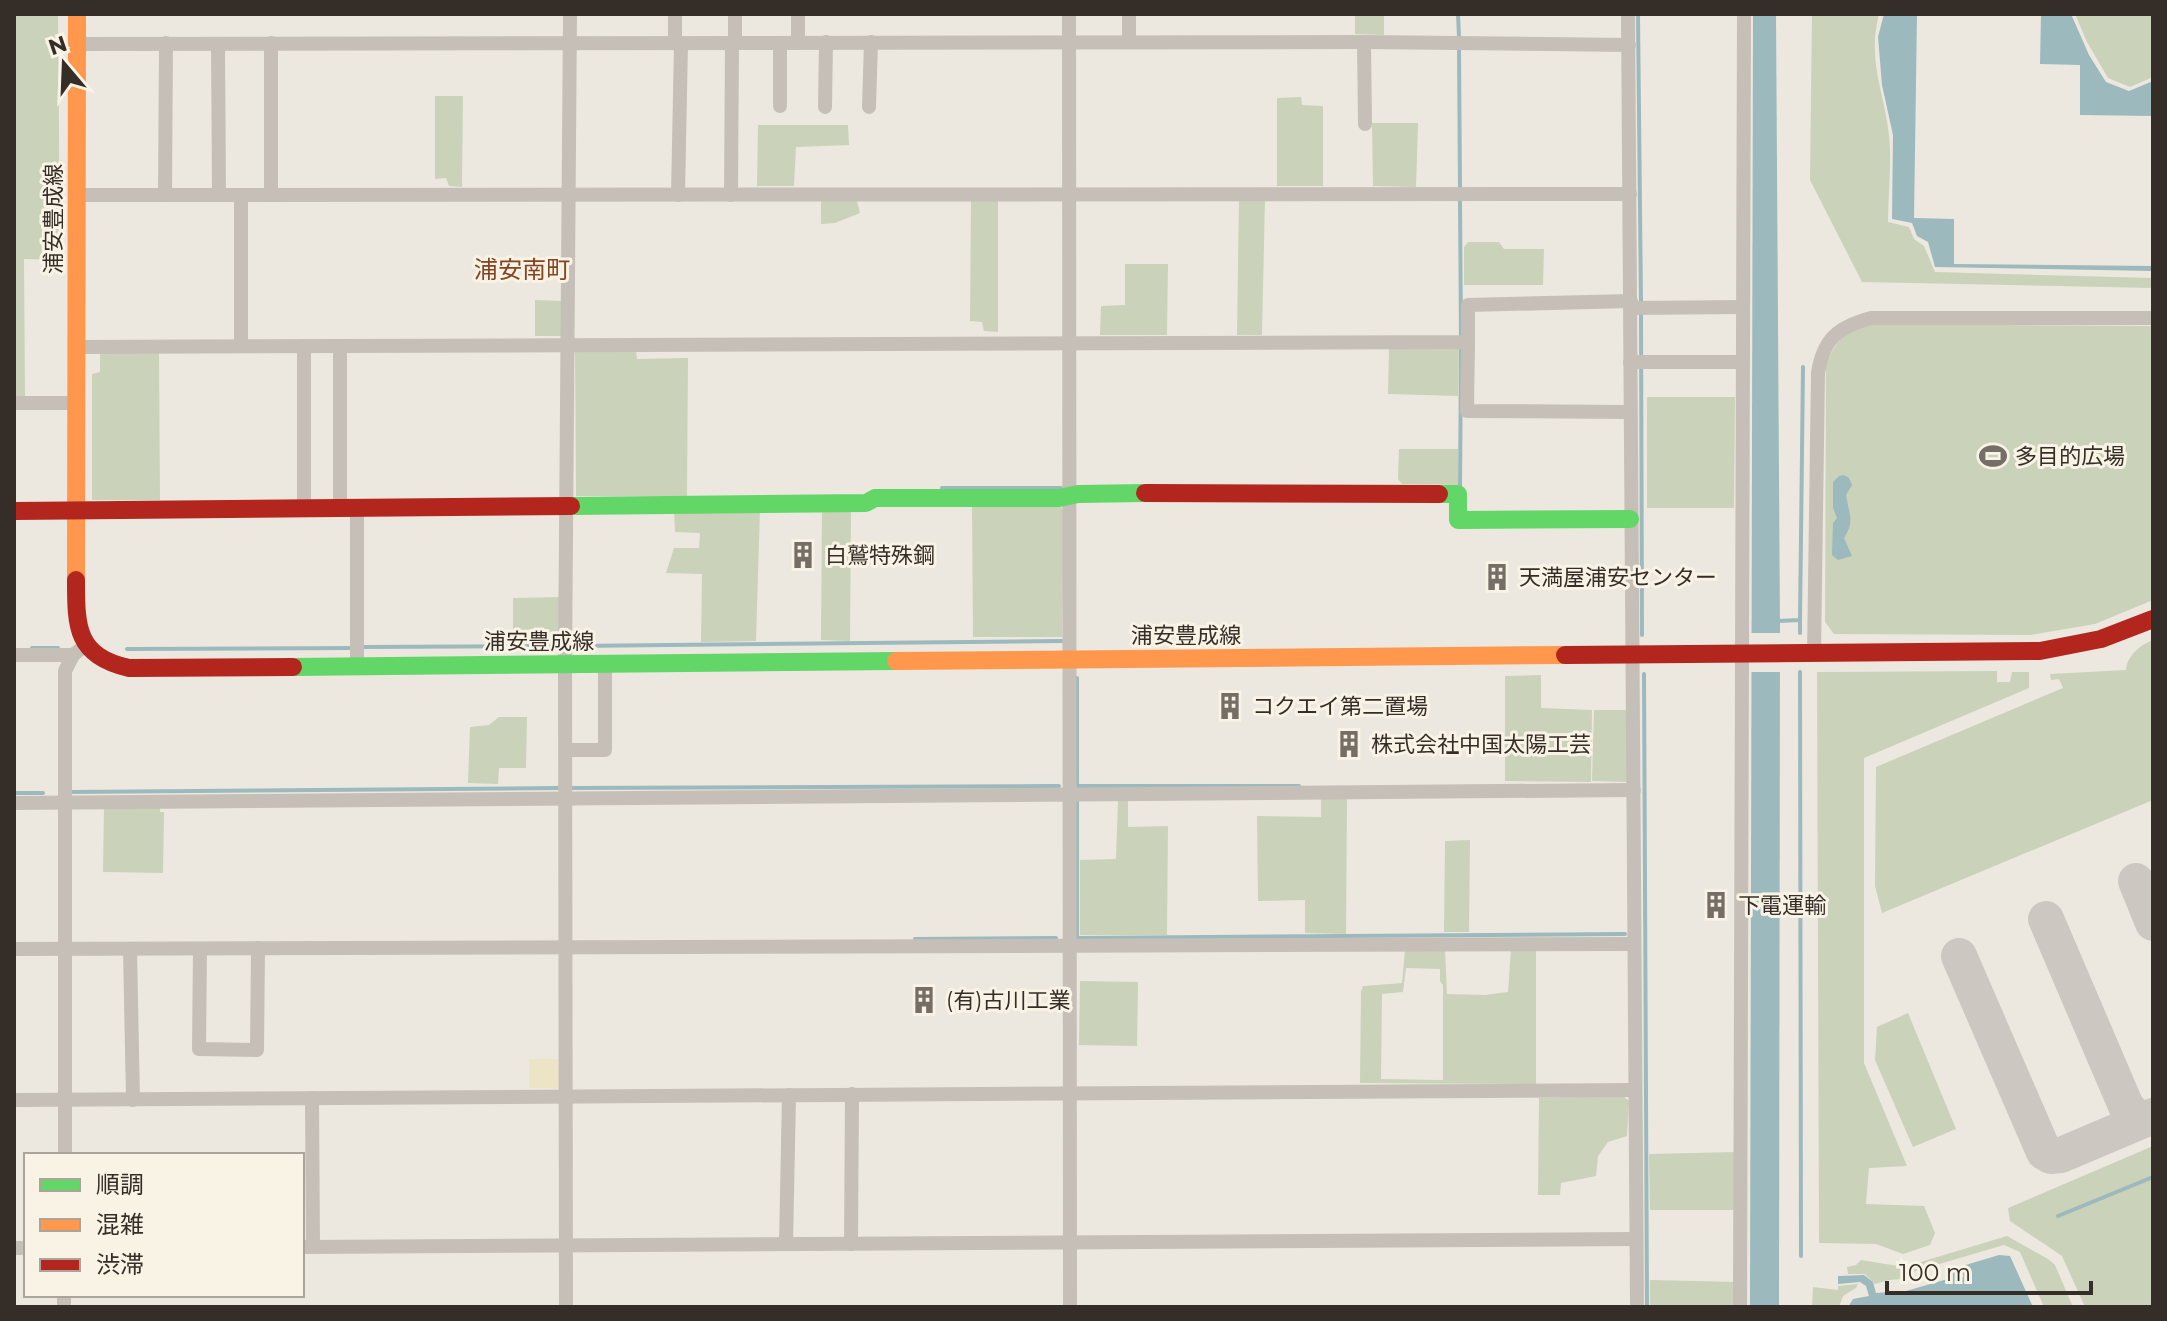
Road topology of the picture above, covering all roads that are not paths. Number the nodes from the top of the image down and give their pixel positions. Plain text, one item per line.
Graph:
1 (77, 14) edge
2 (570, 14) edge
3 (675, 14) edge
4 (735, 14) edge
5 (798, 14) edge
6 (1069, 14) edge
7 (1129, 14) edge
8 (1628, 14) edge
9 (1744, 14) edge
10 (798, 39) junction
11 (1129, 39) junction
12 (677, 40) junction
13 (734, 40) junction
14 (826, 42) junction
15 (871, 42) junction
16 (1069, 42) junction
17 (1364, 42) junction
18 (166, 43) junction
19 (271, 43) junction
20 (570, 43) junction
21 (780, 43) junction
22 (78, 44) junction
23 (218, 44) junction
24 (1629, 45) junction
25 (780, 106) dead end
26 (825, 107) dead end
27 (869, 107) dead end
28 (1365, 124) dead end
29 (678, 191) junction
30 (731, 191) junction
31 (1071, 194) junction
32 (1630, 194) junction
33 (76, 195) junction
34 (165, 195) junction
35 (219, 195) junction
36 (241, 195) junction
37 (271, 195) junction
38 (569, 195) junction
39 (1636, 306) junction
40 (1742, 307) junction
41 (2153, 318) edge
42 (1468, 342) junction
43 (1070, 344) junction
44 (567, 345) junction
45 (241, 346) junction
46 (304, 346) junction
47 (340, 346) junction
48 (77, 347) junction
49 (1638, 362) junction
50 (1742, 362) junction
51 (14, 403) edge
52 (77, 403) junction
53 (1630, 412) junction
54 (1070, 496) junction
55 (567, 505) junction
56 (304, 507) junction
57 (349, 507) junction
58 (14, 511) edge
59 (75, 511) junction
60 (1630, 519) junction
61 (2153, 619) edge
62 (80, 650) junction
63 (357, 654) junction
64 (1814, 654) junction
65 (14, 655) edge
66 (1744, 655) junction
67 (1632, 656) junction
68 (1070, 660) junction
69 (565, 665) junction
70 (605, 665) junction
71 (566, 750) junction
72 (1634, 790) junction
73 (1068, 793) junction
74 (566, 797) junction
75 (14, 803) edge
76 (64, 803) junction
77 (1069, 944) junction
78 (1634, 944) junction
79 (258, 948) junction
80 (566, 948) junction
81 (14, 949) edge
82 (64, 949) junction
83 (130, 949) junction
84 (200, 949) junction
85 (1635, 1090) junction
86 (1069, 1093) junction
87 (852, 1094) junction
88 (566, 1095) junction
89 (789, 1095) junction
90 (312, 1098) junction
91 (14, 1100) edge
92 (66, 1100) junction
93 (133, 1100) junction
94 (65, 1153) edge
95 (1636, 1239) junction
96 (1070, 1243) junction
97 (786, 1244) junction
98 (851, 1244) junction
99 (566, 1246) junction
100 (307, 1247) edge
101 (566, 1307) edge
102 (1070, 1307) edge
103 (1637, 1307) edge
104 (1740, 1307) edge

1 - 22 main road, 浦安豊成線
2 - 20 street
3 - 12 street
4 - 13 street
5 - 10 street
6 - 16 street
7 - 11 street
8 - 24 street
9 - 40 street
10 - 14 street
10 - 21 street
11 - 16 street
11 - 17 street
12 - 13 street
12 - 20 street
12 - 29 street
13 - 21 street
13 - 30 street
14 - 15 street
14 - 26 street
15 - 16 street
15 - 27 street
16 - 31 street
17 - 24 street
17 - 28 street
18 - 22 street
18 - 23 street
18 - 34 street
19 - 20 street
19 - 23 street
19 - 37 street
20 - 38 street
21 - 25 street
22 - 33 main road, 浦安豊成線
23 - 35 street
24 - 32 street
29 - 30 street
29 - 38 street
30 - 31 street
31 - 32 street
31 - 43 street
32 - 39 street
33 - 34 street
33 - 48 main road, 浦安豊成線
34 - 35 street
35 - 36 street
36 - 37 street
36 - 45 street
37 - 38 street
38 - 44 street
39 - 40 street
39 - 42 street
39 - 49 street
40 - 50 street
41 - 64 street
42 - 43 street
42 - 53 street
43 - 44 street
43 - 54 street
44 - 47 street
44 - 55 street
45 - 46 street
45 - 48 street
46 - 47 street
46 - 56 street
47 - 57 street
48 - 52 main road, 浦安豊成線
49 - 50 street
49 - 53 street
50 - 66 street
51 - 52 street
52 - 59 main road, 浦安豊成線
53 - 60 street
54 - 55 main road
54 - 60 main road
54 - 68 street
55 - 57 main road
55 - 69 street
56 - 57 main road
56 - 59 main road
57 - 63 street
58 - 59 main road
59 - 62 main road, 浦安豊成線
60 - 67 street
61 - 64 main road, 浦安豊成線
62 - 63 main road, 浦安豊成線
62 - 65 street
62 - 76 street
63 - 69 main road, 浦安豊成線
64 - 66 main road, 浦安豊成線
66 - 67 main road, 浦安豊成線
66 - 104 street
67 - 68 main road, 浦安豊成線
67 - 72 street
68 - 70 main road, 浦安豊成線
68 - 73 street
69 - 70 main road, 浦安豊成線
69 - 71 street
70 - 71 street
71 - 74 street
72 - 73 street
72 - 78 street
73 - 74 street
73 - 77 street
74 - 76 street
74 - 80 street
75 - 76 street
76 - 82 street
77 - 78 street
77 - 80 street
77 - 86 street
78 - 85 street
79 - 80 street
79 - 84 street
79 - 84 street
80 - 88 street
81 - 82 street
82 - 83 street
82 - 92 street
83 - 84 street
83 - 93 street
85 - 86 street
85 - 95 street
86 - 87 street
86 - 96 street
87 - 89 street
87 - 98 street
88 - 89 street
88 - 90 street
88 - 99 street
89 - 97 street
90 - 93 street
90 - 100 street
91 - 92 street
92 - 93 street
92 - 94 street
95 - 96 street
95 - 103 street
96 - 98 street
96 - 102 street
97 - 98 street
97 - 99 street
99 - 100 street
99 - 101 street

